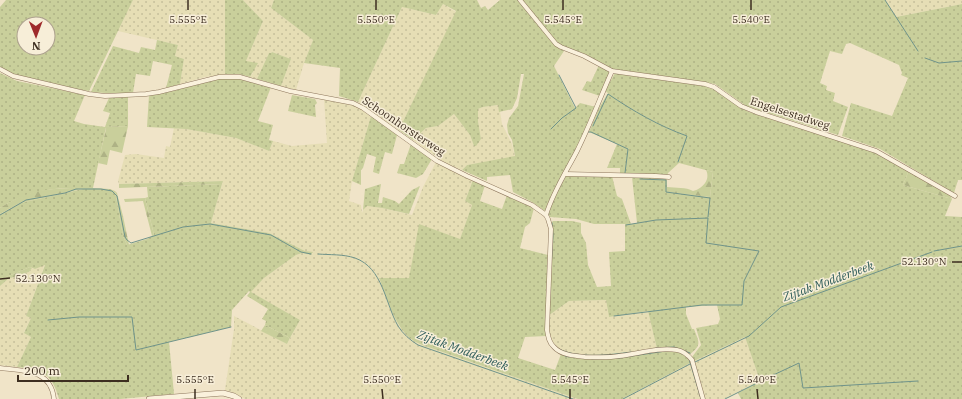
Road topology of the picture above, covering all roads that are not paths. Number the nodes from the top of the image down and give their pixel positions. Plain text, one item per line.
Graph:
1 (520, 0) edge
2 (0, 69) edge
3 (612, 71) junction
4 (565, 174) junction
5 (669, 177) dead end
6 (955, 196) dead end
7 (546, 215) junction
8 (0, 368) edge
9 (228, 396) edge
10 (54, 399) edge
11 (149, 399) edge
12 (239, 399) edge
13 (703, 399) edge

1 - 3 street, Engelsestadweg
2 - 7 street, Schoonhorsterweg
3 - 4 street
3 - 6 street, Engelsestadweg
4 - 5 street
4 - 7 street
7 - 13 street
8 - 10 street
9 - 11 street
9 - 12 street

